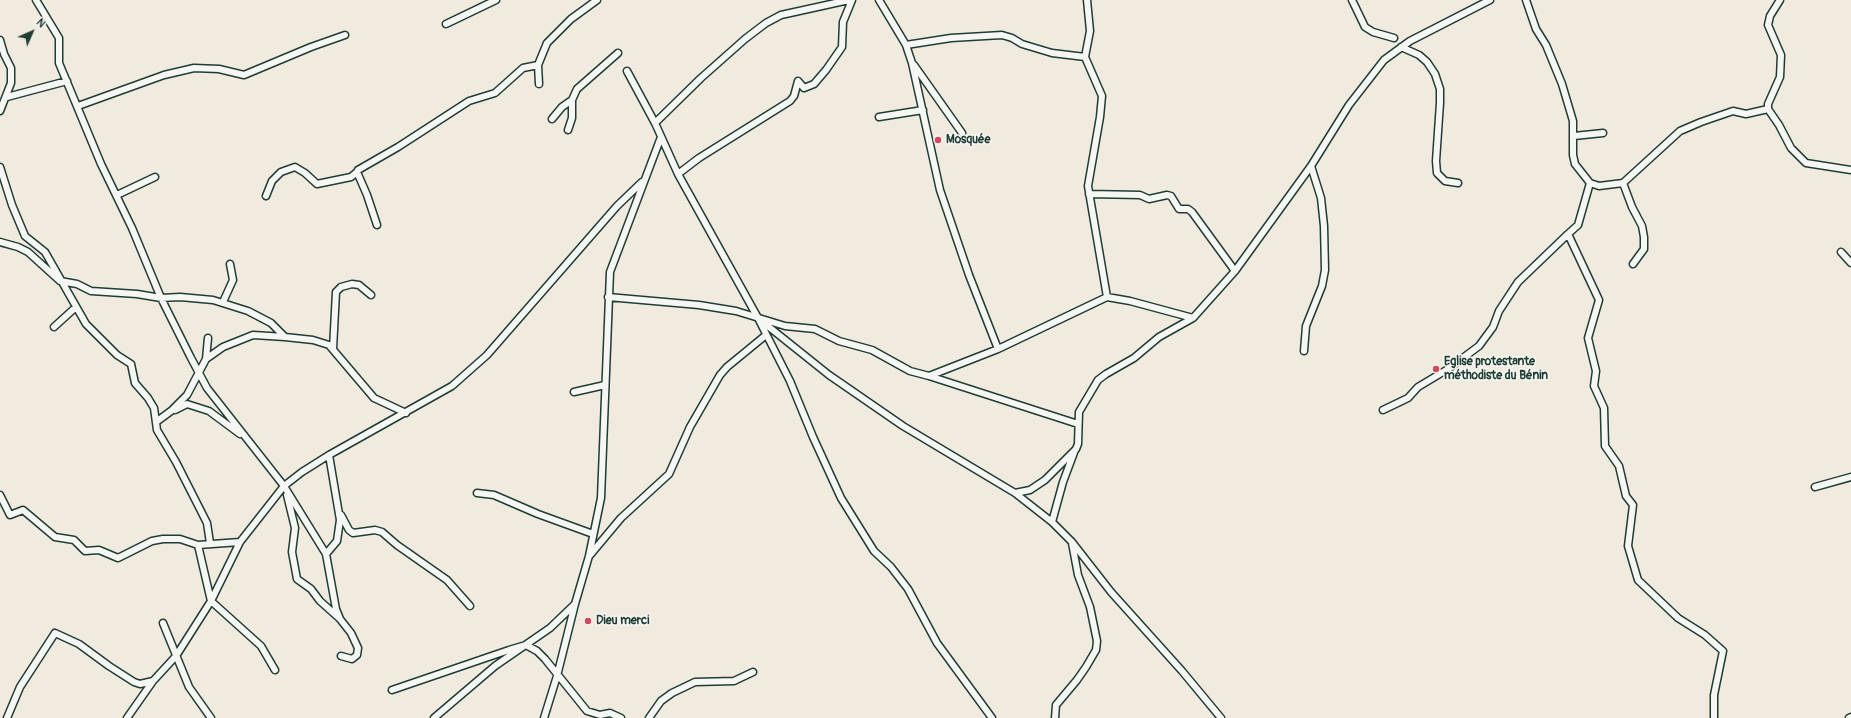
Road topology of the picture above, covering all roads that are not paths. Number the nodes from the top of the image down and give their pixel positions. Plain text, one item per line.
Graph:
1 (36, 0) edge
2 (496, 0) edge
3 (597, 0) edge
4 (850, 0) edge
5 (879, 0) edge
6 (1088, 0) edge
7 (1352, 0) edge
8 (1490, 0) edge
9 (1526, 0) edge
10 (1780, 0) edge
11 (446, 24) dead end
12 (345, 35) dead end
13 (1394, 38) dead end
14 (0, 40) edge
15 (906, 45) junction
16 (1401, 47) junction
17 (618, 53) dead end
18 (1085, 57) junction
19 (912, 62) junction
20 (538, 65) junction
21 (627, 71) dead end
22 (67, 81) junction
23 (538, 84) dead end
24 (7, 96) junction
25 (572, 100) junction
26 (78, 106) junction
27 (1768, 109) junction
28 (923, 110) junction
29 (0, 111) edge
30 (879, 117) dead end
31 (552, 119) dead end
32 (655, 124) junction
33 (568, 130) dead end
34 (962, 133) dead end
35 (1602, 133) dead end
36 (1574, 136) junction
37 (661, 137) junction
38 (1311, 166) junction
39 (0, 167) edge
40 (1851, 170) edge
41 (356, 172) junction
42 (678, 174) junction
43 (155, 177) dead end
44 (644, 180) junction
45 (1458, 183) dead end
46 (1590, 183) junction
47 (1623, 183) junction
48 (1089, 194) junction
49 (117, 196) junction
50 (266, 196) dead end
51 (377, 225) dead end
52 (1568, 234) junction
53 (0, 242) edge
54 (1841, 252) dead end
55 (1851, 263) edge
56 (230, 264) dead end
57 (1633, 264) dead end
58 (1235, 271) junction
59 (60, 281) junction
60 (371, 296) dead end
61 (608, 297) junction
62 (1107, 297) junction
63 (161, 298) junction
64 (223, 302) junction
65 (76, 307) junction
66 (758, 318) junction
67 (1193, 318) junction
68 (54, 327) dead end
69 (766, 335) junction
70 (285, 337) junction
71 (208, 338) dead end
72 (333, 349) junction
73 (998, 349) junction
74 (1304, 351) dead end
75 (206, 359) junction
76 (199, 373) junction
77 (929, 376) junction
78 (605, 385) junction
79 (574, 392) dead end
80 (1383, 410) dead end
81 (171, 411) junction
82 (406, 413) junction
83 (156, 422) junction
84 (1078, 424) junction
85 (248, 440) junction
86 (1076, 449) junction
87 (329, 455) junction
88 (1851, 477) edge
89 (284, 486) junction
90 (1816, 488) dead end
91 (477, 492) dead end
92 (1015, 494) junction
93 (0, 495) edge
94 (339, 510) junction
95 (1052, 522) junction
96 (593, 534) junction
97 (240, 542) junction
98 (1072, 542) junction
99 (210, 543) junction
100 (198, 545) junction
101 (326, 554) junction
102 (589, 556) junction
103 (211, 601) junction
104 (575, 604) junction
105 (470, 606) dead end
106 (340, 619) junction
107 (163, 622) dead end
108 (526, 645) junction
109 (176, 656) junction
110 (341, 656) dead end
111 (481, 659) junction
112 (496, 666) junction
113 (275, 670) dead end
114 (753, 672) dead end
115 (557, 676) junction
116 (153, 681) junction
117 (140, 684) junction
118 (147, 690) junction
119 (392, 690) dead end
120 (7, 718) edge
121 (127, 718) edge
122 (211, 718) edge
123 (434, 718) edge
124 (544, 718) edge
125 (621, 718) edge
126 (649, 718) edge
127 (992, 718) edge
128 (1055, 718) edge
129 (1221, 718) edge
130 (1714, 718) edge

1 - 22 street
2 - 11 street
3 - 20 street
4 - 32 street
4 - 42 street
5 - 15 street
6 - 18 street
7 - 13 street
8 - 16 street
9 - 36 street
10 - 27 street
12 - 26 street
14 - 24 street
15 - 18 street
15 - 19 street
16 - 38 street
16 - 45 street
17 - 25 street
18 - 48 street
19 - 28 street
19 - 34 street
20 - 23 street
20 - 41 street
21 - 32 street
22 - 24 street
22 - 26 street
24 - 29 street
25 - 31 street
25 - 33 street
26 - 49 street
27 - 40 street
27 - 47 street
28 - 30 street
28 - 73 street
32 - 37 street
35 - 36 street
36 - 46 street
37 - 42 street
37 - 44 street
38 - 58 street
38 - 74 street
39 - 59 street
41 - 50 street
41 - 51 street
42 - 66 street
43 - 49 street
44 - 61 street
44 - 82 street
46 - 47 street
46 - 52 street
47 - 57 street
48 - 58 street
48 - 62 street
49 - 63 street
52 - 80 street
52 - 130 street
53 - 59 street
54 - 55 street
56 - 64 street
58 - 67 street
59 - 63 street
59 - 65 street
60 - 72 street
61 - 66 street
61 - 78 street
62 - 67 street
62 - 73 street
63 - 64 street
63 - 76 street
64 - 70 street
65 - 68 street
65 - 83 street
66 - 69 street
66 - 77 street
66 - 92 street
67 - 84 street
69 - 102 street
69 - 127 street
70 - 72 street
70 - 75 street
71 - 75 street
72 - 82 street
73 - 77 street
75 - 76 street
76 - 81 street
76 - 85 street
77 - 84 street
78 - 79 street
78 - 96 street
81 - 83 street
81 - 85 street
82 - 87 street
83 - 99 street
84 - 86 street
85 - 89 street
86 - 92 street
86 - 95 street
87 - 89 street
87 - 94 street
88 - 90 street
89 - 97 street
89 - 101 street
89 - 106 street
91 - 96 street
92 - 95 street
93 - 100 street
94 - 101 street
94 - 105 street
95 - 98 street
96 - 102 street
97 - 99 street
97 - 103 street
98 - 128 street
98 - 129 street
99 - 100 street
100 - 103 street
101 - 106 street
102 - 104 street
103 - 109 street
103 - 113 street
104 - 108 street
104 - 115 street
106 - 110 street
107 - 109 street
108 - 111 street
108 - 112 street
108 - 115 street
109 - 116 street
109 - 122 street
111 - 112 street
111 - 119 street
112 - 123 street
114 - 126 street
115 - 124 street
115 - 125 street
116 - 117 street
116 - 118 street
117 - 118 street
117 - 120 street
118 - 121 street

